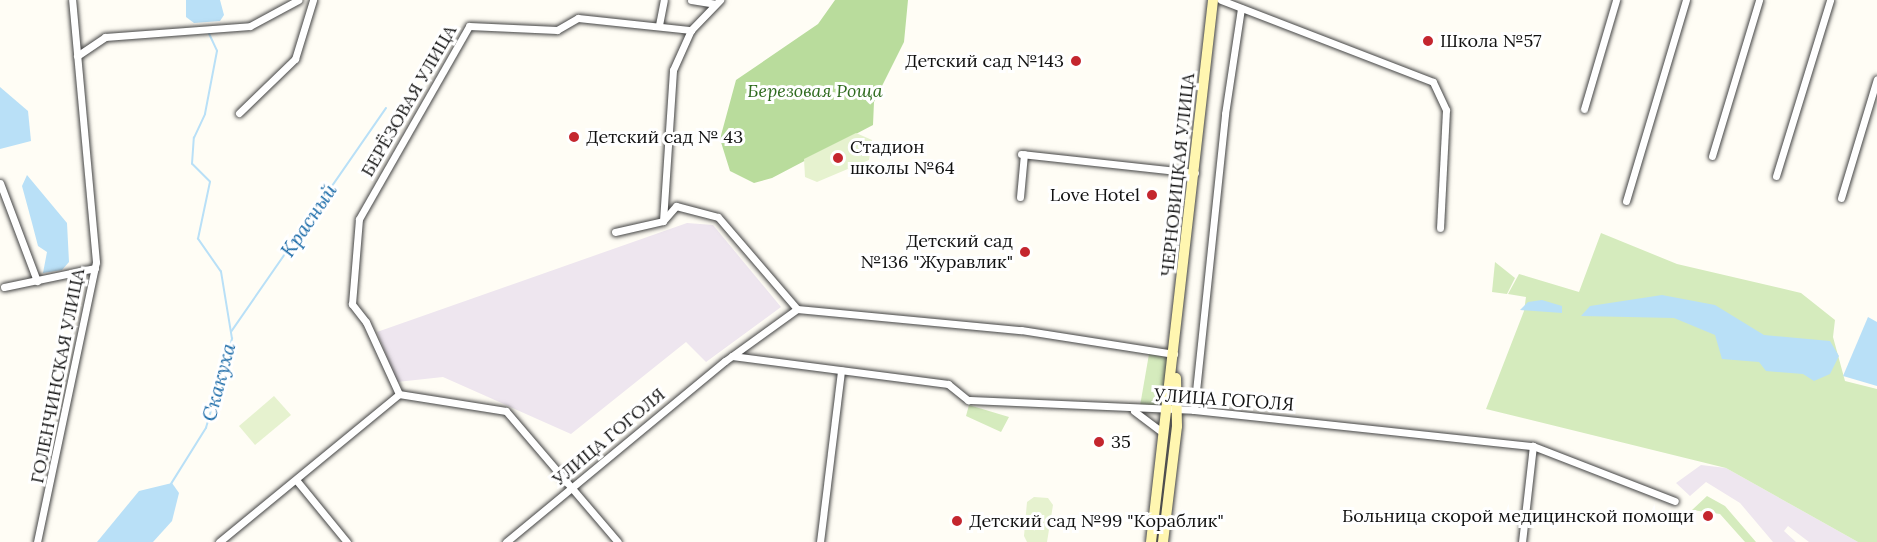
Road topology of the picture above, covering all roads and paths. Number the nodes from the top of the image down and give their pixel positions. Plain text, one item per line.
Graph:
1 (72, 0) edge
2 (298, 0) edge
3 (313, 0) edge
4 (664, 0) edge
5 (691, 0) edge
6 (1214, 0) edge
7 (1221, 0) edge
8 (1616, 0) edge
9 (1686, 0) edge
10 (1759, 0) edge
11 (1830, 0) edge
12 (717, 2) edge
13 (1241, 8) junction
14 (659, 25) junction
15 (691, 30) junction
16 (77, 56) junction
17 (1877, 80) edge
18 (1584, 109) dead end
19 (239, 113) dead end
20 (1712, 156) dead end
21 (1195, 173) junction
22 (1776, 176) dead end
23 (0, 183) edge
24 (1020, 196) dead end
25 (1841, 198) dead end
26 (1626, 201) dead end
27 (663, 220) junction
28 (1440, 228) dead end
29 (615, 232) dead end
30 (95, 268) junction
31 (37, 281) junction
32 (4, 287) dead end
33 (797, 309) junction
34 (1176, 354) junction
35 (732, 356) junction
36 (841, 370) junction
37 (399, 394) junction
38 (1171, 409) junction
39 (1194, 410) junction
40 (1134, 411) junction
41 (1163, 433) junction
42 (1533, 446) junction
43 (297, 481) junction
44 (573, 486) junction
45 (1674, 501) dead end
46 (37, 542) edge
47 (219, 542) edge
48 (347, 542) edge
49 (506, 542) edge
50 (618, 542) edge
51 (820, 542) edge
52 (1151, 542) edge
53 (1163, 542) edge
54 (1522, 542) edge

1 - 16 street, ГОЛЕНЧИНСКАЯ УЛИЦА
2 - 16 street
3 - 19 street
4 - 14 street
5 - 12 street
6 - 21 main road, ЧЕРНОВИЦКАЯ УЛИЦА
7 - 13 street
8 - 18 street
9 - 26 street
10 - 20 street
11 - 22 street
12 - 15 street
13 - 28 street
13 - 39 street
14 - 15 street
14 - 37 street, БЕРЁЗОВАЯ УЛИЦА
15 - 27 street
16 - 30 street, ГОЛЕНЧИНСКАЯ УЛИЦА
17 - 25 street
21 - 24 street
21 - 34 main road, ЧЕРНОВИЦКАЯ УЛИЦА
23 - 31 street
27 - 29 street
27 - 33 street
30 - 31 street
30 - 46 street, ГОЛЕНЧИНСКАЯ УЛИЦА
31 - 32 street
33 - 34 street
33 - 35 street, УЛИЦА ГОГОЛЯ
34 - 38 main road, ЧЕРНОВИЦКАЯ УЛИЦА
35 - 36 street, УЛИЦА ГОГОЛЯ
35 - 44 street, УЛИЦА ГОГОЛЯ
36 - 40 street, УЛИЦА ГОГОЛЯ
36 - 51 street
37 - 43 street
37 - 44 street
38 - 39 street, УЛИЦА ГОГОЛЯ
38 - 40 street, УЛИЦА ГОГОЛЯ
38 - 41 main road, ЧЕРНОВИЦКАЯ УЛИЦА
38 - 53 main road, ЧЕРНОВИЦКАЯ УЛИЦА
39 - 42 street, УЛИЦА ГОГОЛЯ
40 - 41 street
41 - 52 main road, ЧЕРНОВИЦКАЯ УЛИЦА
42 - 45 street, УЛИЦА ГОГОЛЯ
42 - 54 street
43 - 47 street
43 - 48 street
44 - 49 street, УЛИЦА ГОГОЛЯ
44 - 50 street

